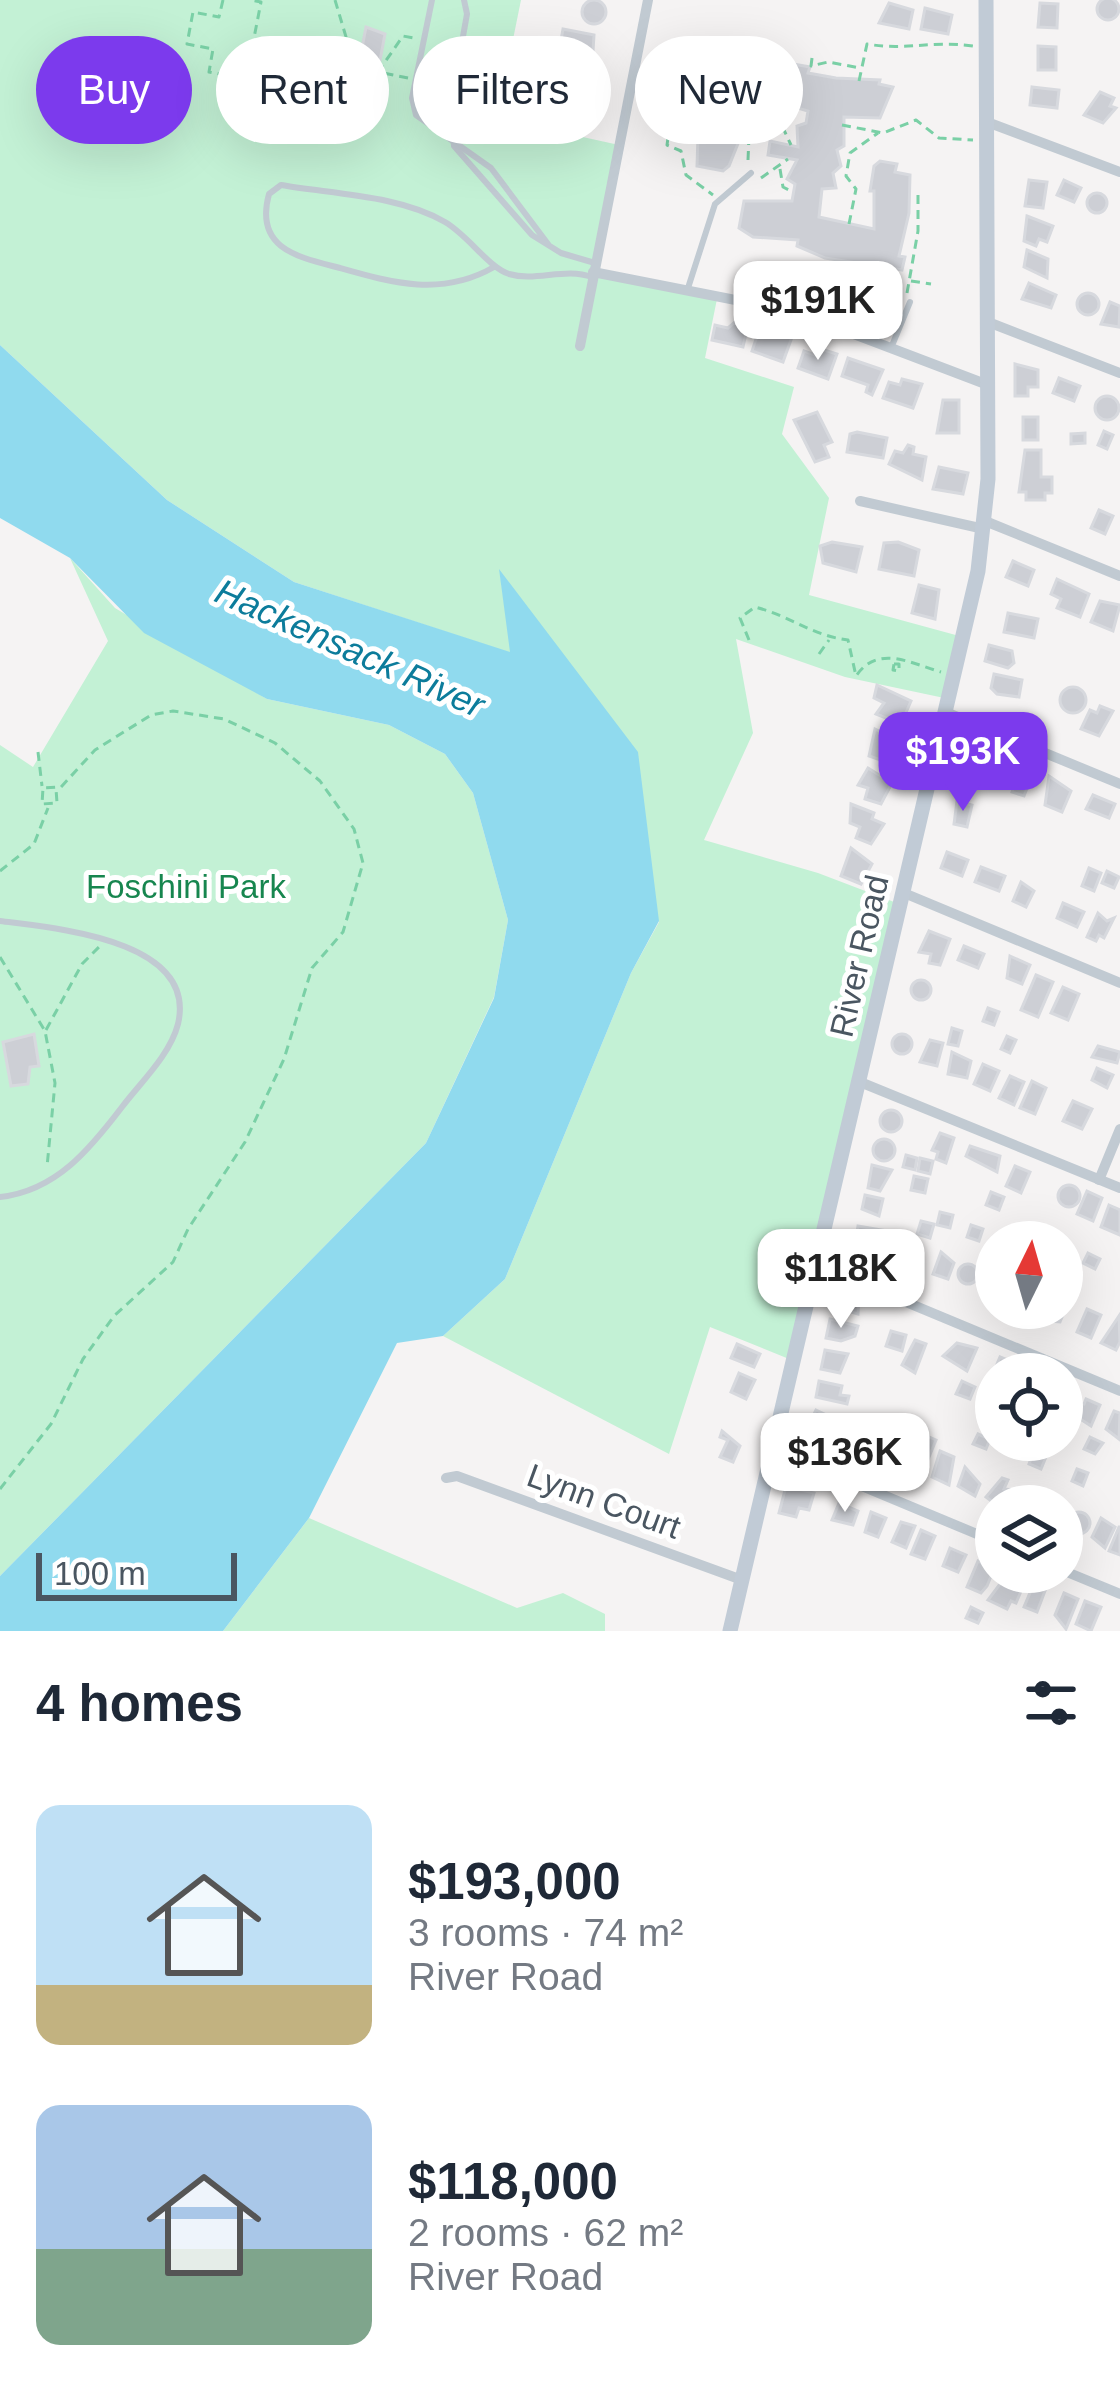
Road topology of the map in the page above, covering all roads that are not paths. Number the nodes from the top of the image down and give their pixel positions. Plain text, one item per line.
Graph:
1 (432, 0) edge
2 (464, 0) edge
3 (648, 0) edge
4 (986, 0) edge
5 (424, 36) edge
6 (463, 36) edge
7 (987, 131) junction
8 (454, 144) edge
9 (461, 144) edge
10 (1120, 172) edge
11 (751, 173) dead end
12 (548, 244) junction
13 (494, 267) junction
14 (594, 271) junction
15 (688, 288) junction
16 (908, 301) road end
17 (988, 322) junction
18 (580, 346) dead end
19 (891, 348) junction
20 (1120, 373) edge
21 (988, 385) junction
22 (860, 502) dead end
23 (985, 525) junction
24 (1120, 576) edge
25 (946, 712) junction
26 (1120, 784) edge
27 (904, 893) junction
28 (0, 921) edge
29 (1120, 982) edge
30 (860, 1082) junction
31 (1120, 1129) edge
32 (1099, 1180) junction
33 (1120, 1188) edge
34 (0, 1197) edge
35 (817, 1265) junction
36 (1120, 1391) edge
37 (773, 1449) junction
38 (446, 1478) dead end
39 (975, 1533) edge
40 (1083, 1579) edge
41 (742, 1580) junction
42 (1120, 1594) edge
43 (730, 1631) edge

1 - 5 lane
2 - 6 lane
3 - 14 street
4 - 7 main road, River Road
7 - 10 street
7 - 17 main road, River Road
8 - 12 lane
9 - 12 lane
11 - 15 lane
12 - 14 lane
13 - 13 lane
13 - 14 lane
14 - 15 street
14 - 18 street
15 - 19 street
16 - 19 lane
17 - 20 street
17 - 21 main road, River Road
19 - 21 street
21 - 23 main road, River Road
22 - 23 street
23 - 24 street
23 - 25 main road, River Road
25 - 26 street
25 - 27 main road, River Road
27 - 29 street
27 - 30 main road, River Road
28 - 34 lane
30 - 32 street
30 - 35 main road, River Road
31 - 32 street
32 - 33 street
35 - 36 street
35 - 37 main road, River Road
37 - 39 street
37 - 41 main road, River Road
38 - 41 street, Lynn Court
40 - 42 street
41 - 43 main road, River Road

